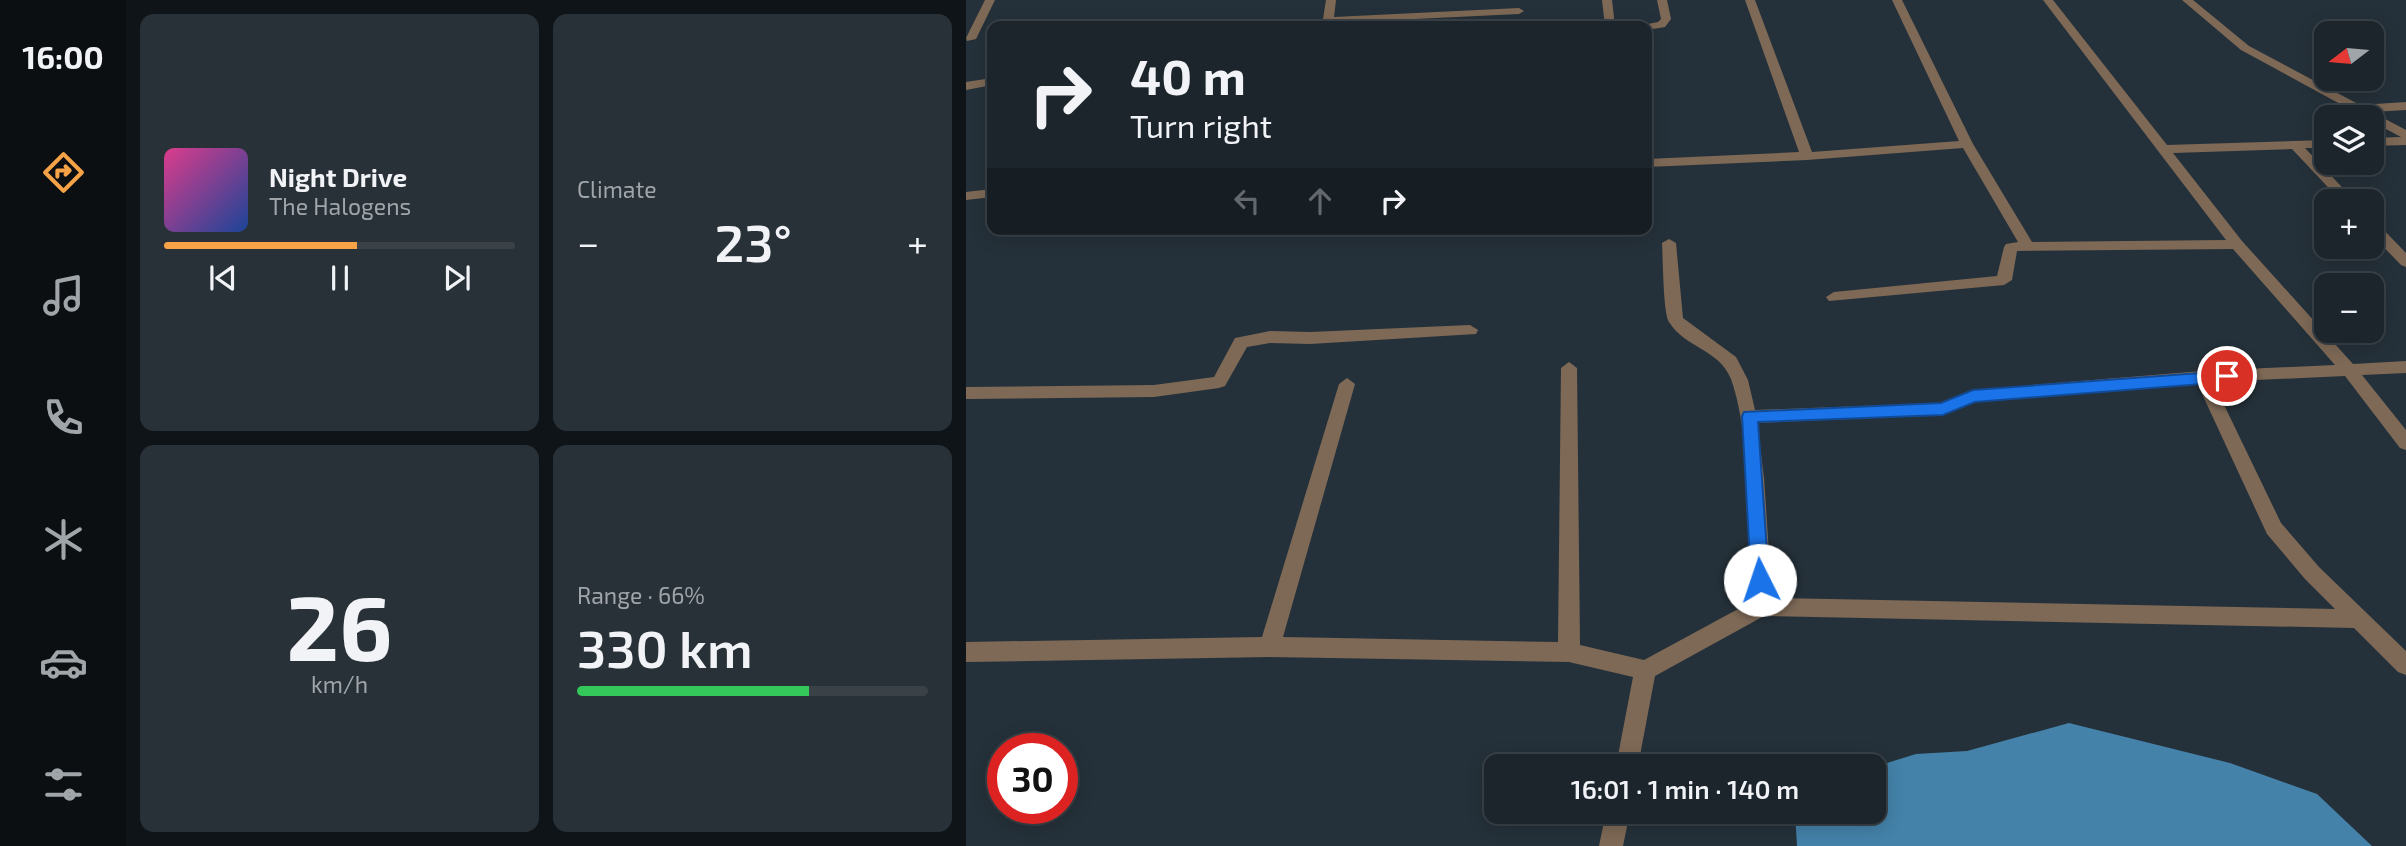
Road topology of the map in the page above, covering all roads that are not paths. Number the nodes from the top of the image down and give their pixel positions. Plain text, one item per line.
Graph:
1 (990, 0) edge
2 (1331, 0) edge
3 (1607, 0) edge
4 (1662, 0) edge
5 (1750, 0) edge
6 (1897, 0) edge
7 (2048, 0) edge
8 (2187, 0) edge
9 (1519, 11) dead end
10 (1325, 21) edge
11 (1356, 21) edge
12 (1609, 21) edge
13 (1652, 27) edge
14 (973, 38) edge
15 (987, 83) edge
16 (966, 86) edge
17 (2352, 105) edge
18 (2406, 106) edge
19 (2384, 107) edge
20 (2384, 123) edge
21 (2406, 135) edge
22 (2406, 141) edge
23 (2384, 142) edge
24 (1967, 144) junction
25 (2314, 144) edge
26 (2295, 145) junction
27 (2164, 149) junction
28 (1807, 156) junction
29 (1652, 163) edge
30 (2337, 189) edge
31 (987, 194) edge
32 (966, 196) edge
33 (2384, 239) edge
34 (1669, 243) dead end
35 (2237, 244) junction
36 (2028, 247) junction
37 (2406, 262) edge
38 (1834, 297) dead end
39 (1470, 330) dead end
40 (1570, 368) dead end
41 (2406, 368) edge
42 (2350, 371) junction
43 (2202, 377) junction
44 (1348, 384) dead end
45 (966, 393) edge
46 (1749, 416) junction
47 (2406, 443) edge
48 (1762, 607) junction
49 (2361, 619) junction
50 (1270, 647) junction
51 (966, 652) edge
52 (1569, 652) junction
53 (2406, 665) edge
54 (1645, 670) junction
55 (1629, 754) edge
56 (1616, 824) edge
57 (1611, 846) edge

1 - 14 street
2 - 10 street
3 - 12 street
4 - 13 street
5 - 28 street
6 - 24 street
7 - 27 street
8 - 17 street
9 - 11 street
15 - 16 street
18 - 19 street
20 - 21 street
22 - 23 street
24 - 28 street
24 - 36 street
25 - 26 street
26 - 27 street
26 - 30 street
27 - 35 street
28 - 29 street
31 - 32 street
33 - 37 street
34 - 46 street
35 - 36 street
35 - 42 street
36 - 38 street
39 - 45 street
40 - 52 street
41 - 42 street
42 - 43 street
42 - 47 street
43 - 46 street
43 - 49 street
44 - 50 street
46 - 48 street
48 - 49 street
48 - 54 street
49 - 53 street
50 - 51 street
50 - 52 street
52 - 54 street
54 - 55 street
56 - 57 street

